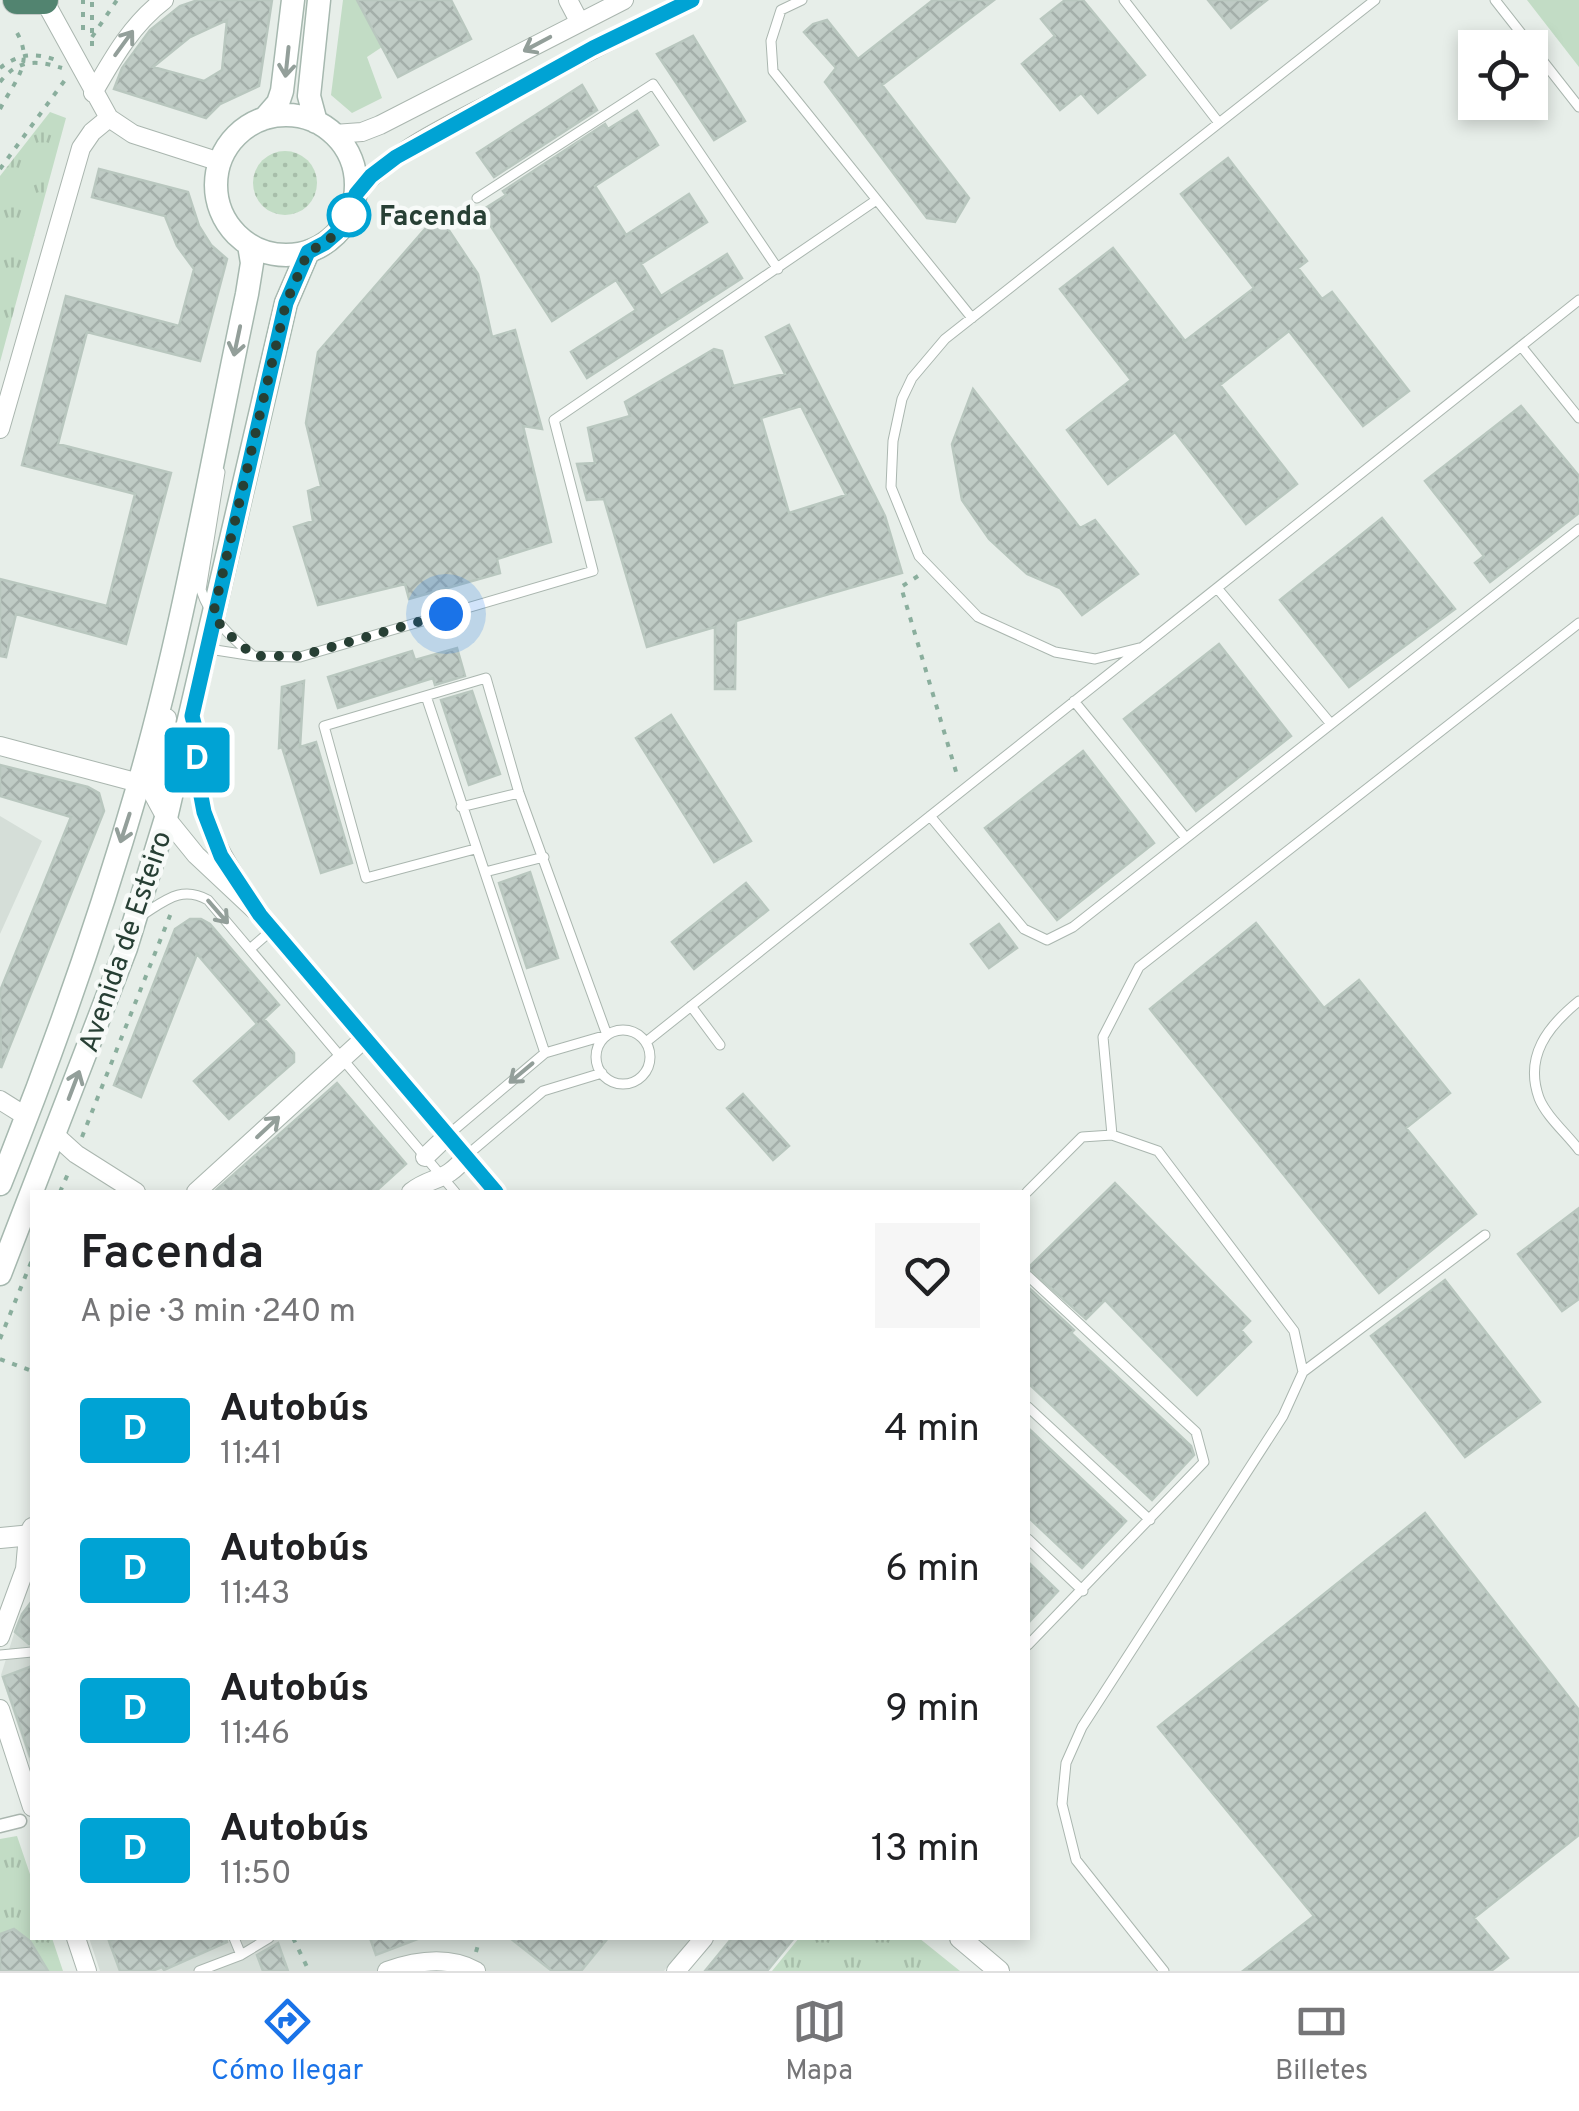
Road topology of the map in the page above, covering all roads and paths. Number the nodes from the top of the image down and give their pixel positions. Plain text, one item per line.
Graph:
1 (16, 0) edge
2 (44, 0) edge
3 (60, 0) edge
4 (83, 0) edge
5 (92, 0) edge
6 (117, 0) edge
7 (164, 0) edge
8 (293, 0) edge
9 (319, 0) edge
10 (568, 0) edge
11 (624, 0) edge
12 (692, 0) edge
13 (802, 0) edge
14 (1124, 0) edge
15 (1374, 0) edge
16 (1496, 0) edge
17 (579, 22) junction
18 (8, 25) edge
19 (76, 37) junction
20 (92, 37) junction
21 (26, 55) junction
22 (89, 55) dead end
23 (62, 62) dead end
24 (25, 63) junction
25 (0, 68) edge
26 (0, 82) edge
27 (93, 92) junction
28 (1579, 107) edge
29 (0, 110) edge
30 (110, 118) junction
31 (265, 118) junction
32 (1219, 123) junction
33 (325, 128) junction
34 (220, 162) junction
35 (0, 168) edge
36 (356, 194) junction
37 (476, 198) dead end
38 (876, 201) junction
39 (250, 245) junction
40 (308, 252) junction
41 (778, 269) junction
42 (1579, 300) edge
43 (972, 318) junction
44 (1521, 346) junction
45 (1579, 418) edge
46 (0, 429) edge
47 (217, 435) junction
48 (1579, 529) edge
49 (930, 567) junction
50 (1217, 588) junction
51 (213, 615) junction
52 (1579, 623) edge
53 (206, 648) junction
54 (1142, 648) junction
55 (254, 656) junction
56 (168, 671) junction
57 (426, 696) junction
58 (1074, 702) junction
59 (192, 716) junction
60 (1331, 724) junction
61 (0, 746) edge
62 (139, 783) junction
63 (962, 790) junction
64 (519, 794) junction
65 (461, 807) junction
66 (930, 816) junction
67 (166, 818) junction
68 (1186, 838) junction
69 (476, 849) junction
70 (544, 857) junction
71 (485, 872) junction
72 (174, 906) dead end
73 (135, 918) junction
74 (266, 922) junction
75 (250, 949) junction
76 (1579, 1001) edge
77 (690, 1006) junction
78 (608, 1035) junction
79 (366, 1038) junction
80 (646, 1042) junction
81 (720, 1045) dead end
82 (545, 1053) junction
83 (342, 1058) junction
84 (602, 1073) junction
85 (0, 1100) edge
86 (27, 1117) junction
87 (55, 1135) junction
88 (1112, 1135) junction
89 (448, 1136) junction
90 (81, 1142) dead end
91 (1579, 1150) edge
92 (466, 1156) junction
93 (425, 1157) junction
94 (69, 1171) dead end
95 (0, 1184) edge
96 (449, 1186) edge
97 (33, 1190) edge
98 (61, 1190) edge
99 (133, 1190) edge
100 (198, 1190) edge
101 (414, 1190) edge
102 (494, 1190) edge
103 (1029, 1190) edge
104 (30, 1198) edge
105 (1485, 1235) dead end
106 (30, 1265) edge
107 (0, 1274) edge
108 (1030, 1278) edge
109 (0, 1339) edge
110 (0, 1359) edge
111 (30, 1371) edge
112 (1303, 1372) junction
113 (1030, 1410) edge
114 (1150, 1520) junction
115 (30, 1532) edge
116 (30, 1537) edge
117 (0, 1538) edge
118 (1030, 1541) edge
119 (30, 1573) edge
120 (19, 1587) junction
121 (1083, 1591) junction
122 (0, 1637) edge
123 (1030, 1643) edge
124 (30, 1652) edge
125 (0, 1655) edge
126 (0, 1708) edge
127 (3, 1731) edge
128 (26, 1814) edge
129 (0, 1826) edge
130 (77, 1940) edge
131 (235, 1940) edge
132 (265, 1940) edge
133 (294, 1940) edge
134 (962, 1940) edge
135 (695, 1941) edge
136 (240, 1954) junction
137 (87, 1971) edge
138 (199, 1971) edge
139 (308, 1971) edge
140 (388, 1971) edge
141 (476, 1971) edge
142 (676, 1971) edge
143 (999, 1971) edge
144 (1164, 1971) edge

1 - 2 highway
1 - 18 highway
2 - 19 street
3 - 19 street
4 - 19 path
5 - 20 path
6 - 20 path
27 -> 7 street
8 -> 31 main road
9 - 33 main road
10 - 17 street
11 - 17 street
12 - 36 street
13 - 38 lane
14 - 32 lane
15 - 32 lane
16 - 28 lane
17 -> 33 street
18 - 21 path
19 - 27 street
20 - 22 path
21 - 23 path
21 - 24 path
21 - 25 path
24 - 26 path
24 - 29 path
24 - 35 path
27 - 30 street
30 - 34 street
30 - 46 street
31 - 33 main road
31 - 34 main road
32 - 43 lane
33 - 36 main road
34 - 39 main road
36 - 40 main road
37 - 41 lane
38 - 41 lane
38 - 43 lane
39 - 40 main road
39 -> 47 main road, Avenida de Esteiro
40 - 51 main road, Avenida de Esteiro
41 - 55 lane
42 - 44 lane
43 - 49 lane
44 - 45 lane
44 - 50 lane
47 - 51 lane
47 - 56 main road, Avenida de Esteiro
48 - 60 lane
49 - 54 lane
49 - 63 path
50 - 54 lane
50 - 60 lane
51 - 53 main road, Avenida de Esteiro
51 - 55 lane
52 - 88 lane
53 - 55 lane
53 - 59 main road, Avenida de Esteiro
54 - 58 lane
56 - 62 main road, Avenida de Esteiro
56 - 67 street
57 - 64 lane
57 - 65 lane
57 - 69 lane
58 - 63 lane
58 - 68 lane
59 - 67 main road, Avenida de Esteiro
59 - 74 street
60 - 68 lane
61 - 62 street
62 -> 86 main road, Avenida de Esteiro
63 - 66 lane
64 - 65 lane
64 - 70 lane
65 - 69 lane
66 - 68 lane
66 - 77 lane
67 - 73 main road, Avenida de Esteiro
67 - 74 street
69 - 71 lane
70 - 71 lane
70 - 78 lane
71 - 82 lane
72 - 90 path
73 -> 75 lane
87 -> 73 main road, Avenida de Esteiro
74 - 75 lane
74 - 79 street
75 - 83 lane
76 - 91 lane
77 - 80 lane
77 - 81 lane
78 - 80 lane
78 - 82 lane
78 - 84 lane
79 - 83 street
79 - 89 street
80 - 84 lane
82 -> 89 lane
83 - 93 lane
100 -> 83 street
84 - 92 lane
85 - 86 street
86 - 95 main road, Avenida de Esteiro
87 - 97 main road, Avenida de Esteiro
87 - 99 street
88 - 103 lane
88 - 112 lane
89 - 92 street
89 - 93 street
92 - 96 street
92 - 102 street
93 - 96 lane
94 - 98 path
96 - 101 street
104 - 107 main road, Avenida de Esteiro
105 - 112 lane
106 - 109 path
108 - 114 lane
110 - 111 path
112 - 144 lane
113 - 114 lane
114 - 121 lane
115 - 117 street
116 - 120 street
118 - 121 lane
119 - 120 street
120 - 122 street
121 - 123 lane
124 - 125 lane
126 - 127 street
127 - 128 street
128 - 129 street
130 - 137 street
131 - 136 lane
132 - 136 lane
133 - 139 path
134 - 143 street
135 - 142 street
136 - 138 lane
140 - 141 street

